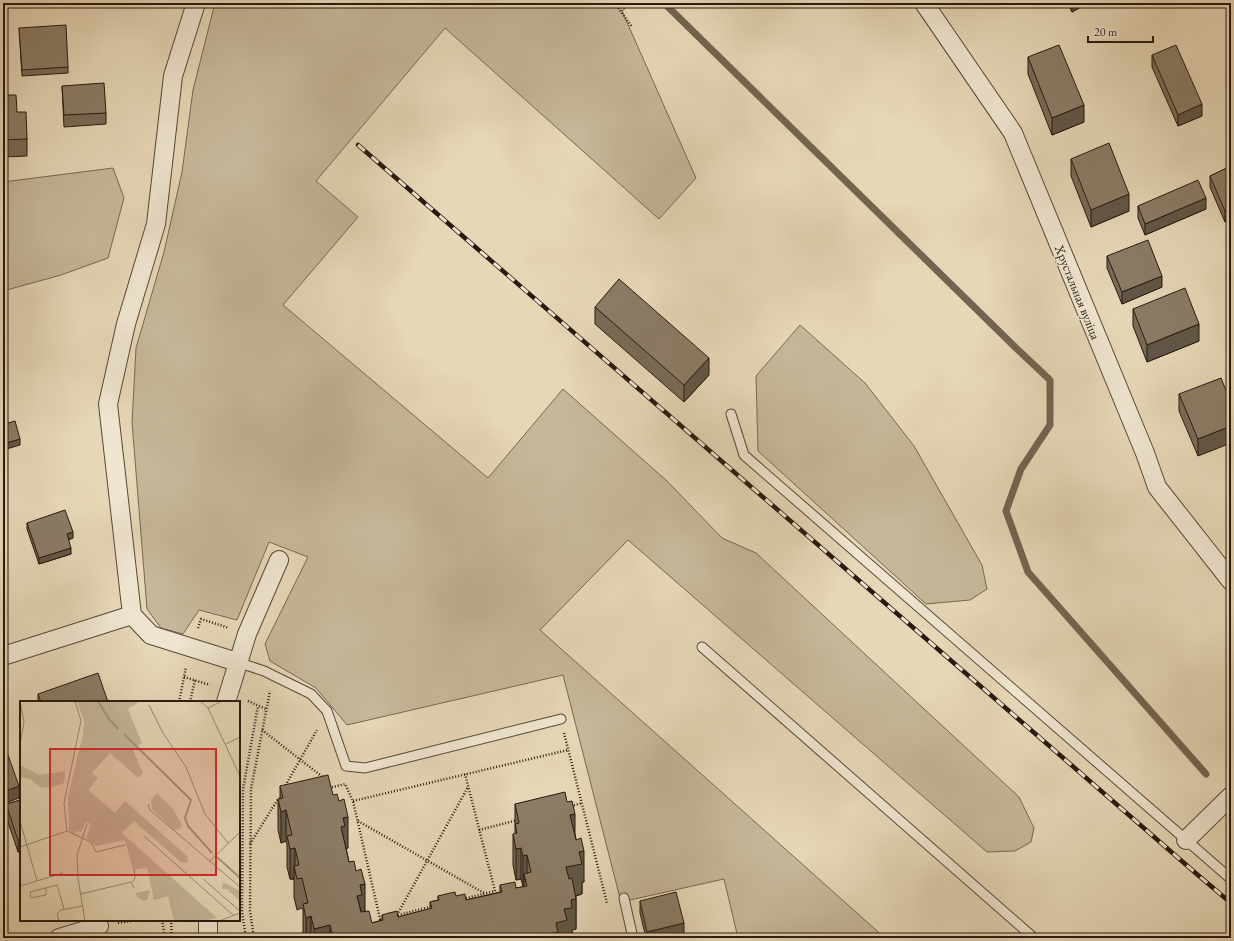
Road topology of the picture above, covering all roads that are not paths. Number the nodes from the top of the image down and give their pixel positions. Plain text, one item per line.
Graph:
1 (196, 3) edge
2 (924, 3) edge
3 (731, 414) dead end
4 (279, 560) dead end
5 (1231, 581) edge
6 (132, 615) junction
7 (702, 647) dead end
8 (3, 656) edge
9 (238, 662) junction
10 (226, 701) edge
11 (561, 720) road end
12 (1231, 796) edge
13 (1186, 840) junction
14 (1231, 879) edge
15 (624, 898) dead end
16 (208, 921) edge
17 (99, 926) dead end
18 (59, 938) edge
19 (208, 938) edge
20 (633, 938) edge
21 (1034, 938) edge

1 - 6 street
2 - 5 street, Хрустальная вуліца
3 - 13 lane
4 - 9 street
6 - 8 street
6 - 9 street
7 - 21 lane
9 - 10 street
9 - 11 lane
12 - 13 street
13 - 14 lane
15 - 20 lane
16 - 19 street
17 - 18 street

